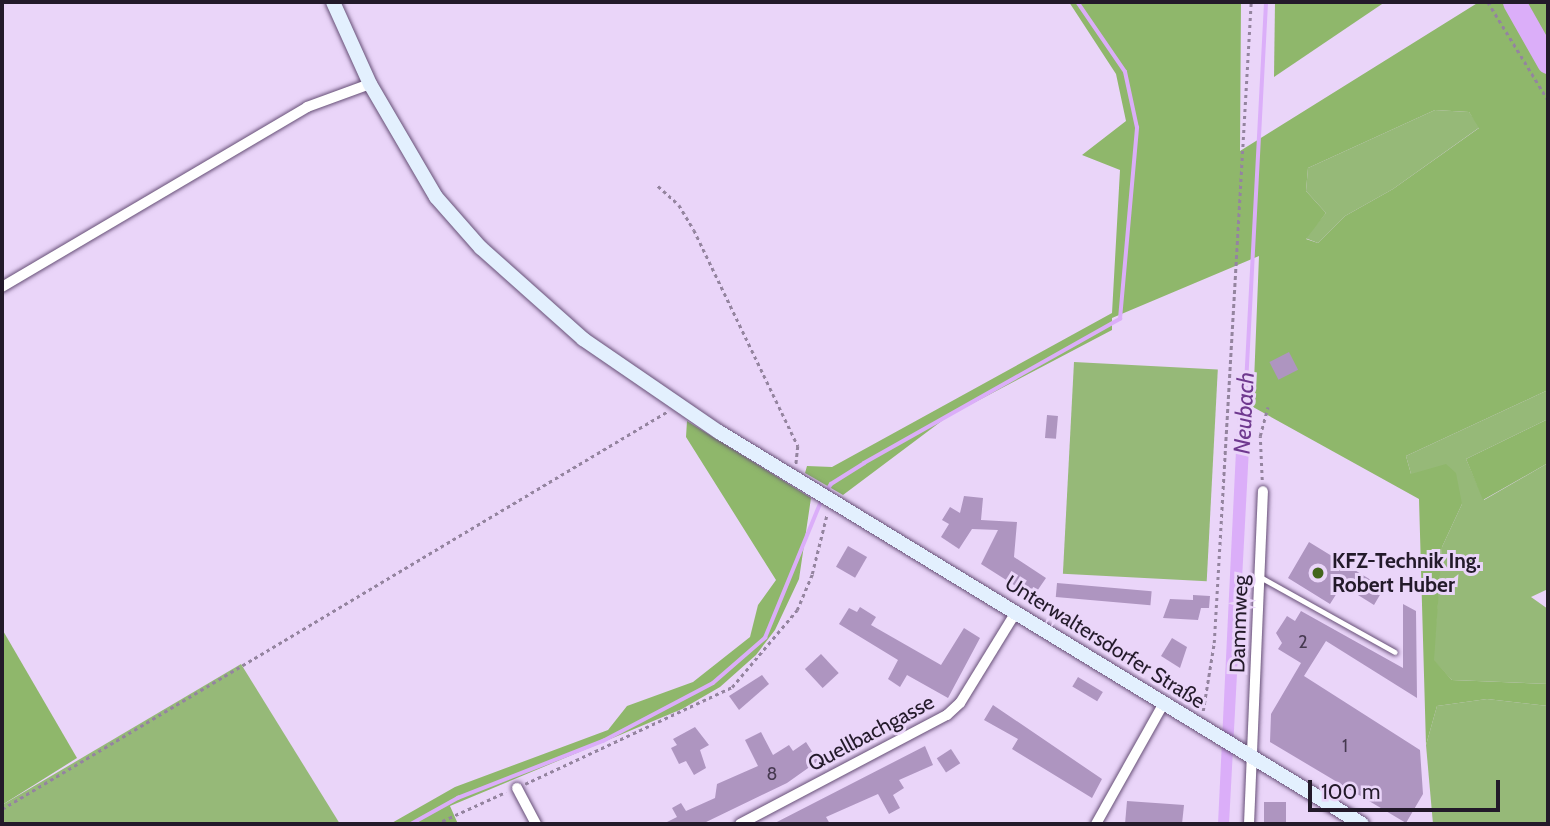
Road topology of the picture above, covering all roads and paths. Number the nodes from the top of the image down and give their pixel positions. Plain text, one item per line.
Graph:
1 (333, 2) edge
2 (1251, 2) edge
3 (1488, 2) edge
4 (370, 84) junction
5 (1548, 100) edge
6 (658, 186) dead end
7 (2, 287) edge
8 (676, 406) junction
9 (1268, 407) dead end
10 (793, 476) junction
11 (1264, 491) joint
12 (831, 498) junction
13 (1260, 578) junction
14 (1016, 611) junction
15 (1395, 652) dead end
16 (1164, 703) junction
17 (1203, 728) junction
18 (1254, 758) junction
19 (517, 788) junction
20 (2, 809) edge
21 (436, 824) edge
22 (536, 824) edge
23 (740, 824) edge
24 (1096, 824) edge
25 (1249, 824) edge
26 (1362, 824) edge

1 - 4 main road
2 - 17 path
3 - 5 path
4 - 7 street
4 - 8 main road
6 - 10 path
8 - 10 main road
8 - 20 path
9 - 11 path
10 - 12 main road, Unterwaltersdorfer Straße
11 - 13 street, Dammweg
12 - 14 main road, Unterwaltersdorfer Straße
12 - 19 path
13 - 15 lane
13 - 18 street, Dammweg
14 - 16 main road, Unterwaltersdorfer Straße
14 - 23 street, Quellbachgasse
16 - 17 main road, Unterwaltersdorfer Straße
16 - 24 street
17 - 18 main road, Unterwaltersdorfer Straße
18 - 25 street, Dammweg
18 - 26 main road, Unterwaltersdorfer Straße
19 - 21 path
19 - 22 street

